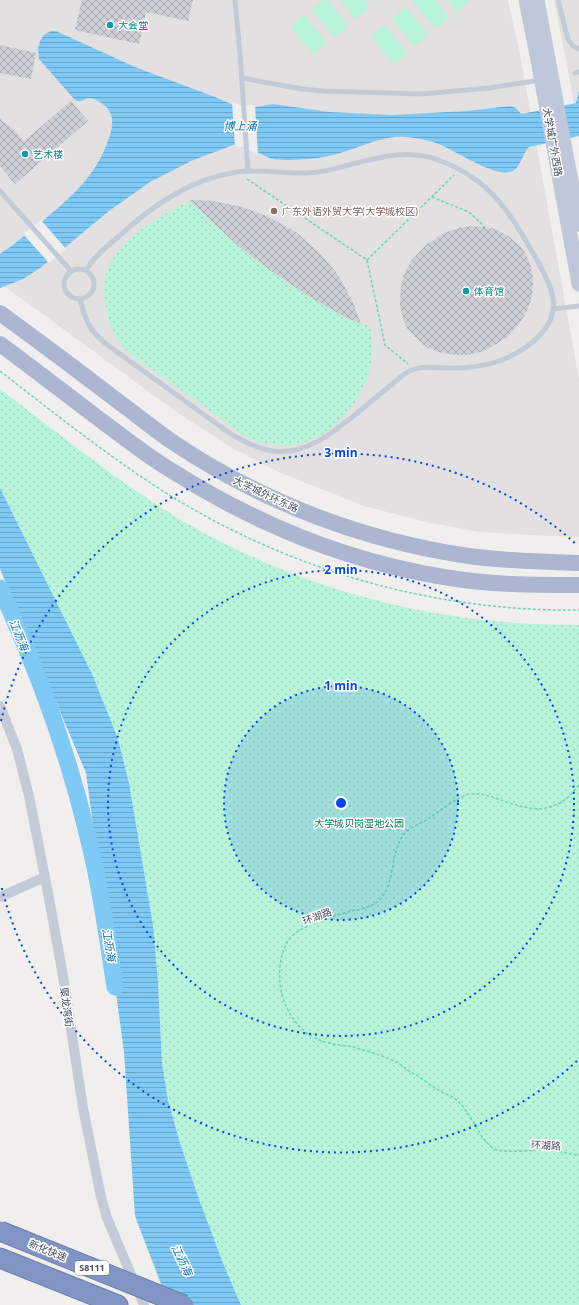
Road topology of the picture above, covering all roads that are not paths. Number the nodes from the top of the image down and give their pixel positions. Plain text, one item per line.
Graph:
1 (234, 0) edge
2 (526, 0) edge
3 (537, 0) edge
4 (558, 0) edge
5 (579, 49) edge
6 (242, 78) junction
7 (547, 79) junction
8 (248, 171) junction
9 (0, 191) edge
10 (579, 224) edge
11 (86, 270) junction
12 (71, 271) junction
13 (579, 284) edge
14 (80, 299) junction
15 (579, 306) edge
16 (554, 309) junction
17 (0, 313) edge
18 (0, 344) edge
19 (579, 563) edge
20 (579, 585) edge
21 (0, 706) edge
22 (45, 877) junction
23 (0, 897) edge
24 (0, 1231) edge
25 (0, 1258) edge
26 (118, 1305) edge
27 (144, 1305) edge
28 (184, 1305) edge

1 - 6 lane
2 - 7 main road, 大学城广外西路
3 - 7 main road, 大学城广外西路
4 - 5 lane
6 - 7 lane
6 - 8 lane
7 - 10 main road, 大学城广外西路
7 - 13 main road, 大学城广外西路
8 - 11 lane
8 - 16 lane
9 - 12 lane
11 - 12 lane
11 - 14 lane
12 - 14 lane
14 - 16 lane
15 - 16 lane
17 - 19 main road, 大学城外环东路
18 - 20 main road
21 - 22 street, 聚龙湾街
22 - 23 street
22 - 27 street, 聚龙湾街
24 - 28 highway, 新化快速 / S8111, bridge
25 - 26 highway, S8111

